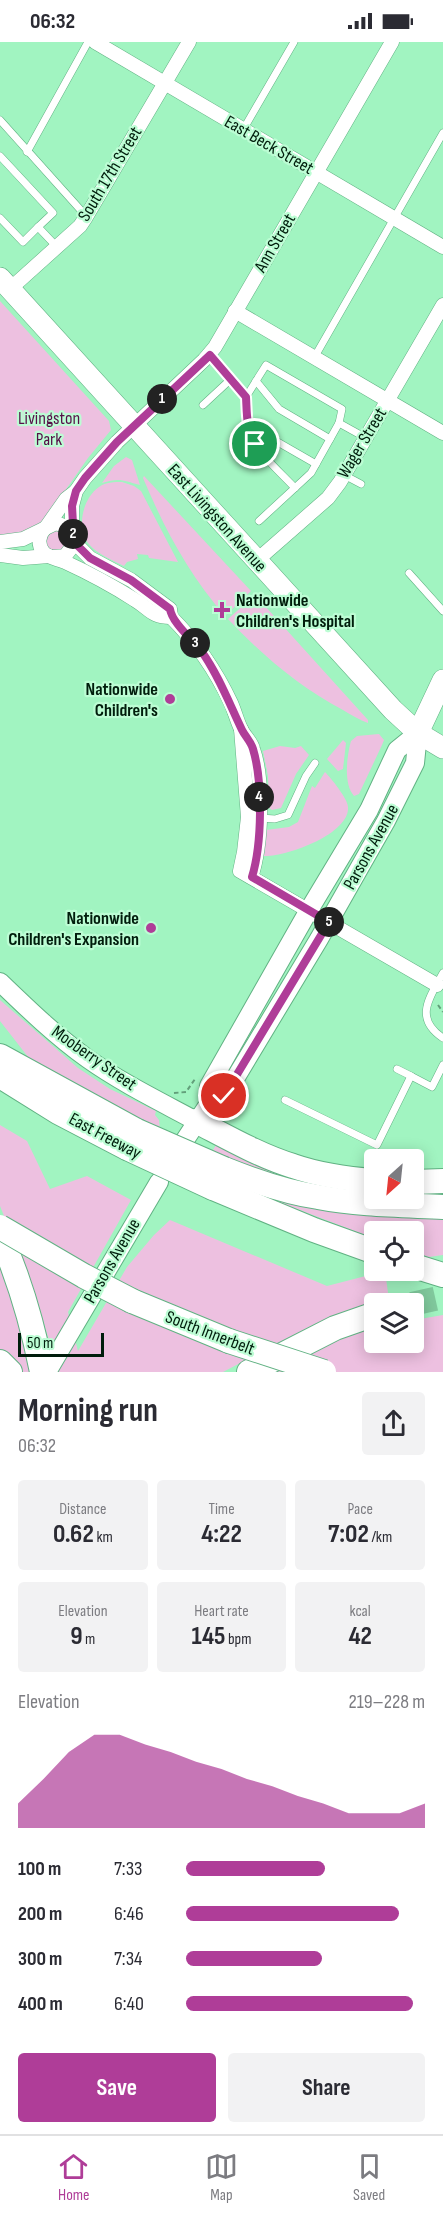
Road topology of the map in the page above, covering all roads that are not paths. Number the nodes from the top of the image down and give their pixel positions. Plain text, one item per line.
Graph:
1 (88, 42) edge
2 (95, 42) edge
3 (189, 42) edge
4 (294, 42) edge
5 (392, 42) edge
6 (164, 84) junction
7 (0, 120) edge
8 (243, 130) junction
9 (443, 133) edge
10 (27, 152) junction
11 (0, 156) edge
12 (316, 172) junction
13 (86, 217) junction
14 (0, 218) edge
15 (394, 219) junction
16 (38, 227) junction
17 (57, 247) junction
18 (443, 247) edge
19 (5, 284) edge
20 (443, 305) edge
21 (235, 312) junction
22 (210, 355) junction
23 (314, 358) junction
24 (231, 379) junction
25 (256, 381) junction
26 (246, 397) junction
27 (388, 401) junction
28 (203, 405) dead end
29 (339, 423) junction
30 (134, 426) junction
31 (249, 433) junction
32 (443, 433) edge
33 (366, 438) junction
34 (330, 439) junction
35 (316, 464) junction
36 (344, 475) junction
37 (361, 484) dead end
38 (294, 488) junction
39 (76, 491) junction
40 (259, 521) dead end
41 (46, 527) junction
42 (73, 539) junction
43 (0, 542) edge
44 (0, 555) edge
45 (51, 557) junction
46 (256, 561) junction
47 (409, 573) dead end
48 (443, 611) edge
49 (171, 617) junction
50 (443, 680) edge
51 (418, 733) junction
52 (443, 748) edge
53 (315, 763) dead end
54 (254, 818) junction
55 (309, 910) junction
56 (329, 922) junction
57 (440, 979) edge
58 (0, 982) edge
59 (443, 1038) edge
60 (0, 1056) edge
61 (443, 1065) edge
62 (397, 1069) dead end
63 (0, 1076) edge
64 (411, 1077) junction
65 (285, 1100) dead end
66 (210, 1102) junction
67 (196, 1121) junction
68 (132, 1140) junction
69 (183, 1143) dead end
70 (219, 1179) junction
71 (364, 1179) edge
72 (443, 1181) edge
73 (159, 1182) dead end
74 (424, 1182) edge
75 (443, 1207) edge
76 (0, 1227) edge
77 (0, 1235) edge
78 (364, 1248) edge
79 (424, 1269) edge
80 (443, 1275) edge
81 (364, 1318) edge
82 (0, 1362) edge
83 (10, 1372) edge
84 (42, 1372) edge
85 (47, 1372) edge
86 (249, 1372) edge
87 (324, 1372) edge

1 - 10 lane
2 - 6 street, East Beck Street
3 - 6 street, South 17th Street
4 - 8 lane
5 - 12 street, Ann Street
6 - 8 street, East Beck Street
6 - 13 street, South 17th Street
7 - 10 lane
8 - 12 street, East Beck Street
9 - 15 lane
10 - 13 lane
11 - 16 lane
12 - 15 street, East Beck Street
12 - 21 street, Ann Street
13 - 17 street, South 17th Street
14 - 16 lane
15 - 18 street, East Beck Street
15 - 23 lane
16 - 17 lane
17 - 19 street, South 17th Street
19 - 30 main road, East Livingston Avenue
20 - 27 street, Wager Street
21 - 22 street, Ann Street
21 - 23 street
22 - 24 lane
22 - 30 street, Ann Street
23 - 27 street
24 - 26 lane
24 - 28 lane
25 - 26 lane
25 - 29 lane
25 - 34 lane
26 - 31 lane
27 - 32 street
27 - 33 street, Wager Street
29 - 33 lane
29 - 34 lane
30 - 39 street, Ann Street
30 - 46 main road, East Livingston Avenue
31 - 35 lane
31 - 38 lane
33 - 36 street, Wager Street
34 - 35 lane
35 - 38 lane
36 - 37 lane
36 - 46 street, Wager Street
38 - 40 lane
39 - 41 street, Ann Street
39 - 42 street
41 - 42 street
41 - 43 street
41 - 45 street
42 - 45 street
42 - 49 street
44 - 45 street
45 - 49 street
46 - 51 main road, East Livingston Avenue
47 - 48 lane
49 - 54 street
50 - 51 main road, Parsons Avenue
51 - 52 main road, East Livingston Avenue
51 - 55 street, Parsons Avenue
51 - 56 street, Parsons Avenue
53 - 54 lane
54 - 55 street
55 - 56 street
55 - 66 street, Parsons Avenue
56 - 57 street
56 - 66 street, Parsons Avenue
57 - 59 lane
58 - 67 street, Mooberry Street
60 - 68 highway
61 - 64 lane
62 - 64 lane
63 - 68 highway, East Freeway
64 - 65 lane
66 - 67 street, Parsons Avenue
67 - 69 street, Parsons Avenue
67 - 71 highway
68 - 70 highway, bridge
70 - 75 highway
70 - 78 highway
72 - 74 highway
73 - 85 street, Parsons Avenue
76 - 87 highway, South Innerbelt, bridge
77 - 84 highway
79 - 80 highway
81 - 86 highway
82 - 83 highway

